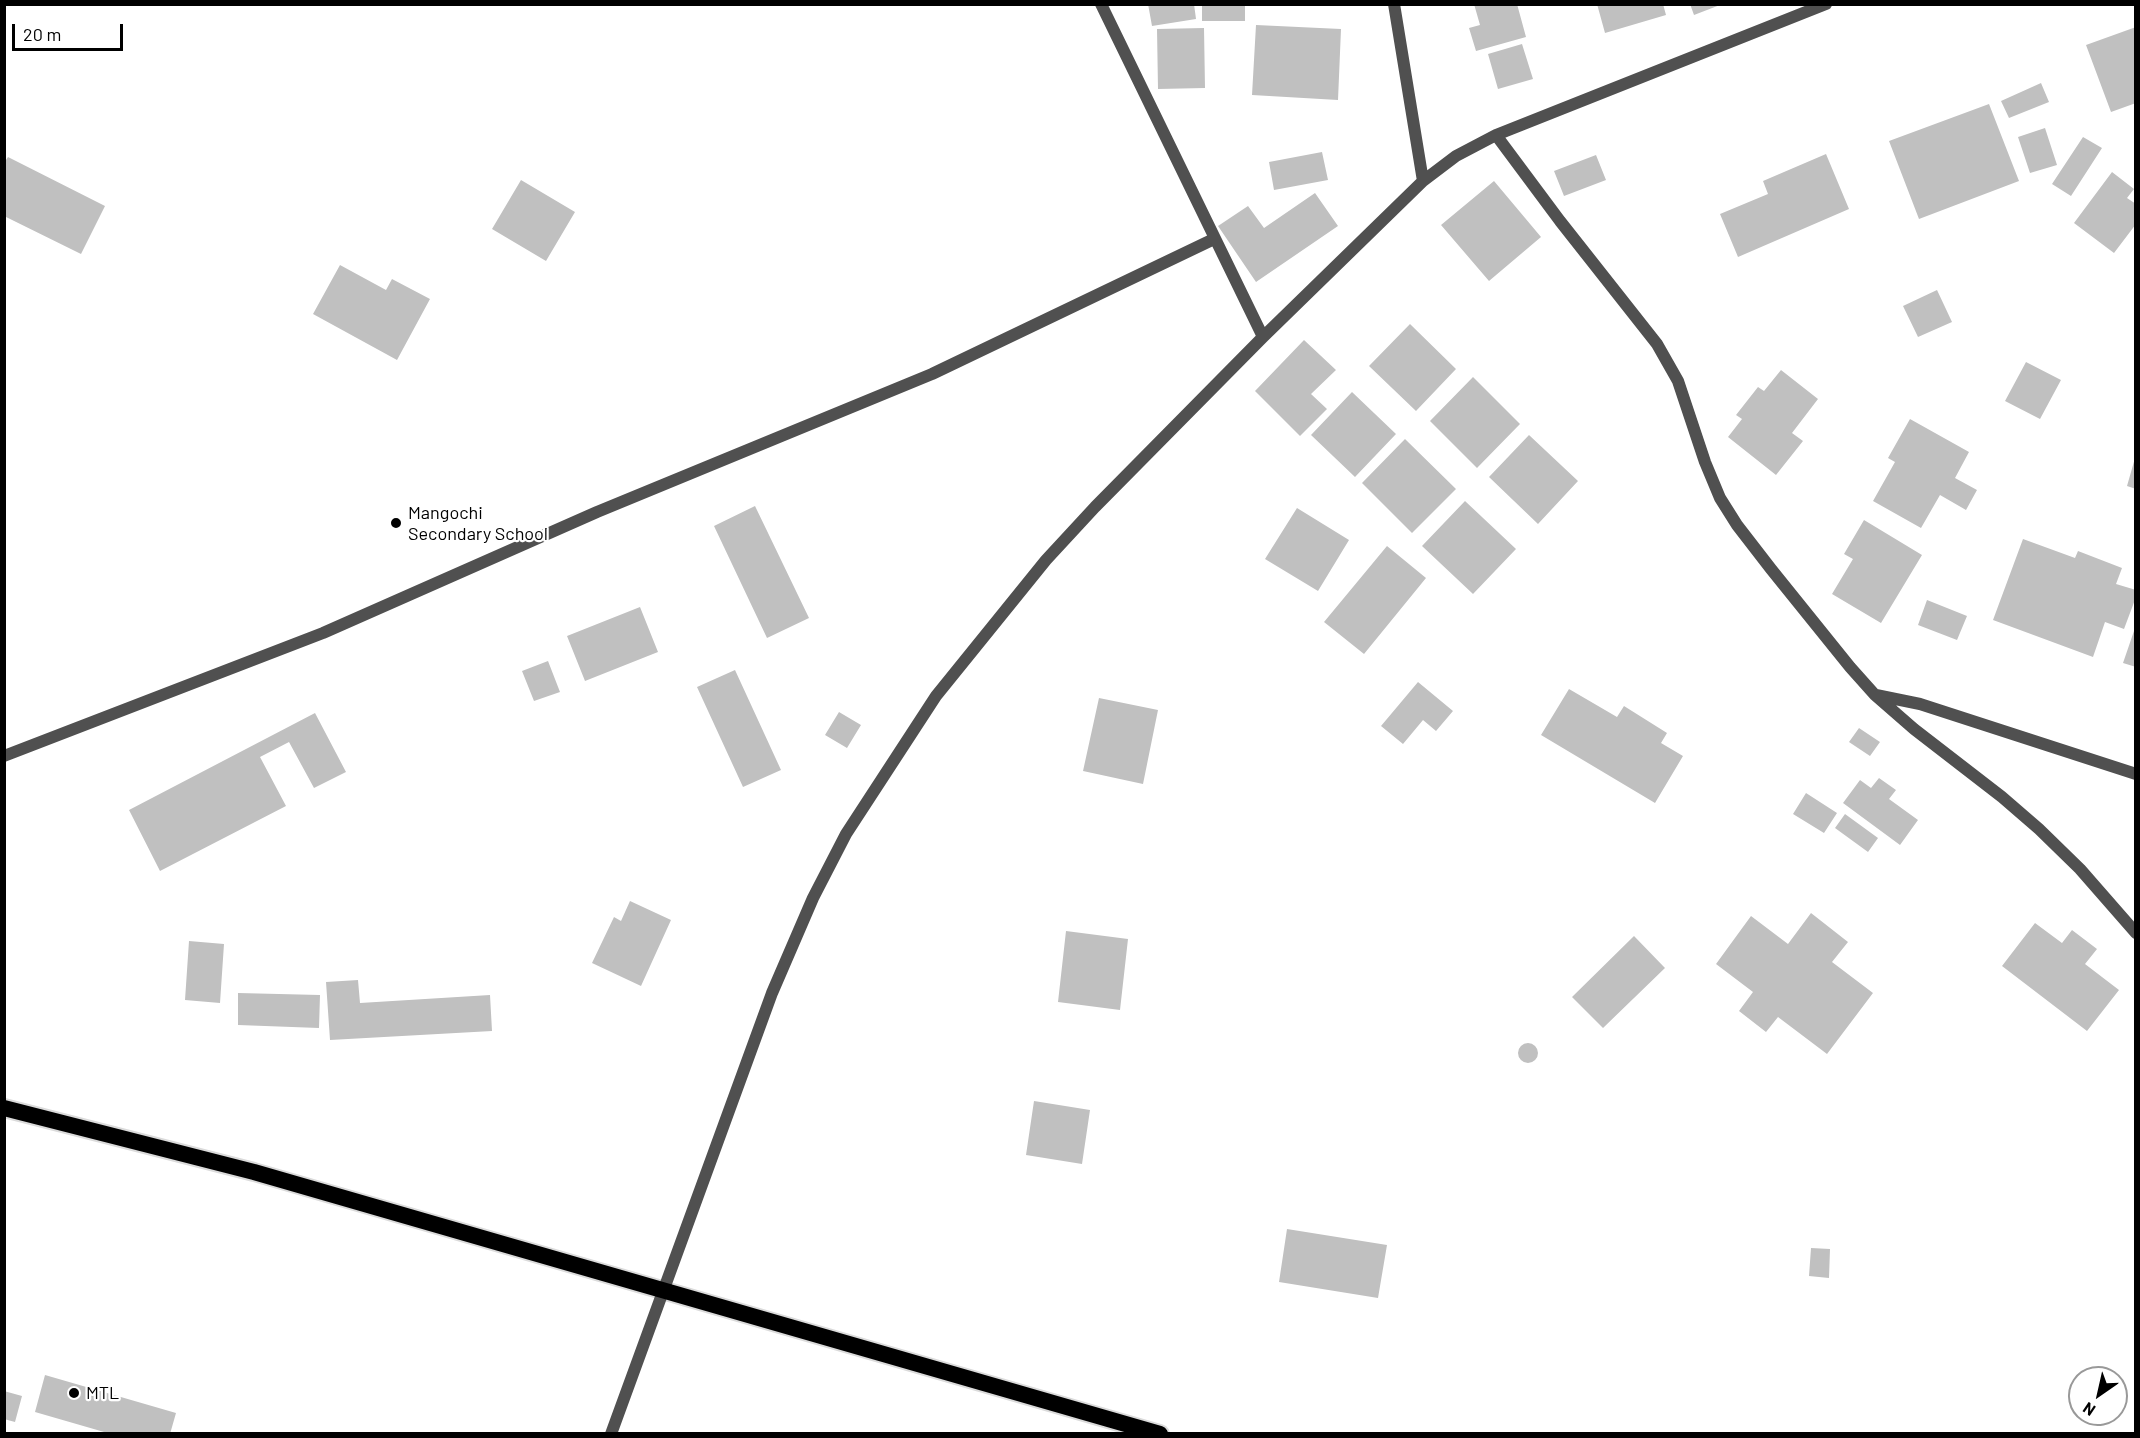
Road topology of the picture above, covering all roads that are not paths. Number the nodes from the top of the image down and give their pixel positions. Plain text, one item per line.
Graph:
1 (1101, 4) edge
2 (1394, 4) edge
3 (1820, 6) edge
4 (1496, 135) junction
5 (1423, 181) junction
6 (1214, 239) junction
7 (1263, 338) junction
8 (1875, 694) junction
9 (4, 756) edge
10 (2136, 774) edge
11 (2136, 933) edge
12 (4, 1107) edge
13 (664, 1290) junction
14 (611, 1434) edge
15 (1160, 1434) edge

1 - 6 street
2 - 5 street
3 - 4 street
4 - 5 street
4 - 8 street
5 - 7 street
6 - 7 street
6 - 9 street
7 - 13 street
8 - 10 street
8 - 11 street
12 - 13 highway
13 - 14 street
13 - 15 highway

